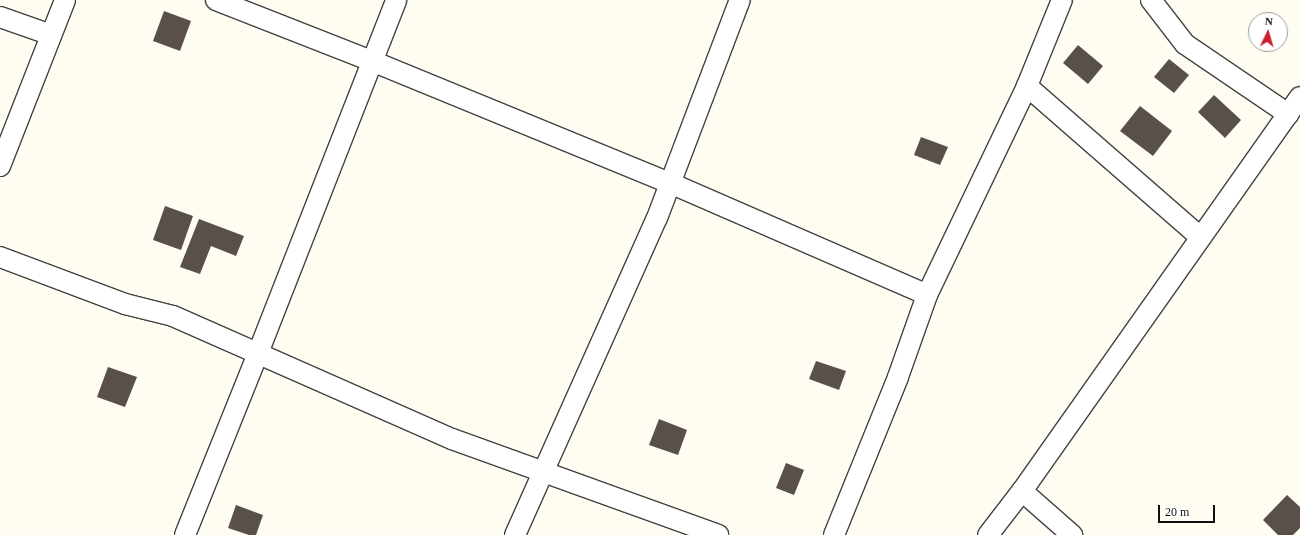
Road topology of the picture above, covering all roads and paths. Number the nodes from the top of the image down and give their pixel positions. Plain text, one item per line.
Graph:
1 (65, 0) edge
2 (216, 0) edge
3 (396, 0) edge
4 (740, 0) edge
5 (1062, 0) edge
6 (1151, 0) edge
7 (0, 17) edge
8 (51, 36) junction
9 (372, 61) junction
10 (1027, 86) junction
11 (1300, 97) edge
12 (1288, 114) junction
13 (0, 166) edge
14 (670, 183) junction
15 (1200, 237) junction
16 (0, 257) edge
17 (927, 295) junction
18 (258, 353) junction
19 (542, 473) junction
20 (1022, 491) junction
21 (185, 535) edge
22 (515, 535) edge
23 (718, 535) edge
24 (834, 535) edge
25 (988, 535) edge
26 (1072, 535) edge

1 - 8 street
2 - 9 street
3 - 9 street
4 - 14 street
5 - 10 street
6 - 12 street
7 - 8 street
8 - 13 street
9 - 14 street
9 - 18 street
10 - 15 street
10 - 17 street
11 - 12 street
12 - 15 street
14 - 17 street
14 - 19 street
15 - 20 street
16 - 18 street
17 - 24 street
18 - 19 street
18 - 21 street
19 - 22 street
19 - 23 street
20 - 25 street
20 - 26 street

